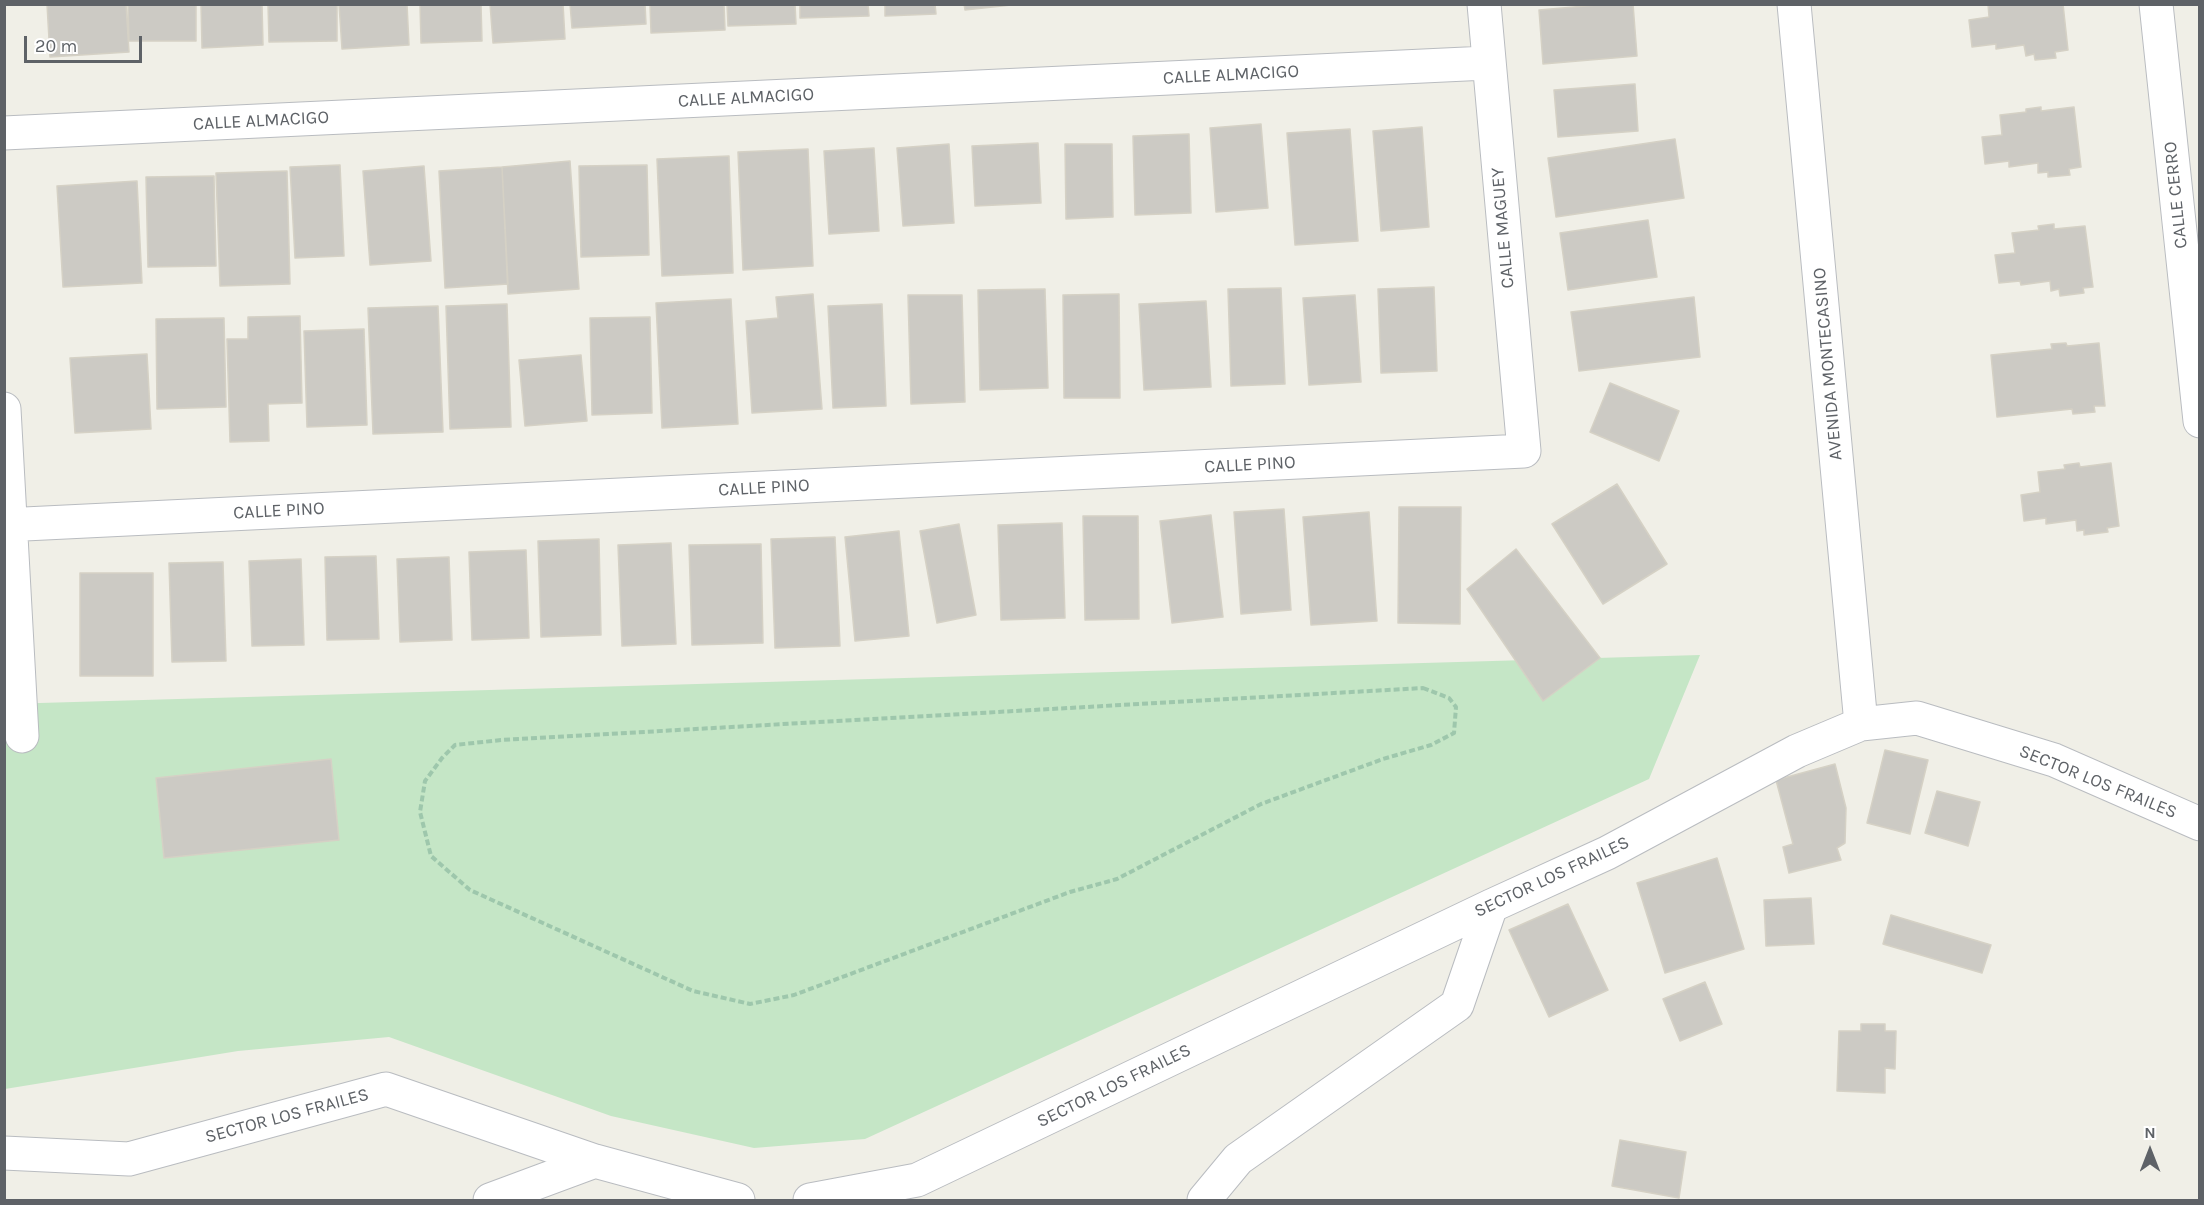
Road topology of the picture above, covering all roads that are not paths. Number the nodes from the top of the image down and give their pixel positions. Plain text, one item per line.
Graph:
1 (1484, 4) edge
2 (1794, 4) edge
3 (2156, 4) edge
4 (1488, 63) junction
5 (4, 133) edge
6 (4, 409) edge
7 (2199, 421) edge
8 (1524, 452) joint
9 (7, 524) edge
10 (1861, 724) junction
11 (22, 736) dead end
12 (2199, 824) edge
13 (1491, 906) junction
14 (4, 1153) edge
15 (595, 1161) junction
16 (922, 1190) edge
17 (489, 1200) edge
18 (738, 1200) edge
19 (810, 1200) edge
20 (1204, 1200) edge

1 - 4 street, CALLE MAGUEY
2 - 10 street, AVENIDA MONTECASINO
3 - 7 street, CALLE CERRO
4 - 5 street, CALLE ALMACIGO
4 - 8 street, CALLE MAGUEY
6 - 9 street
8 - 9 street, CALLE PINO
9 - 11 street
10 - 12 street, SECTOR LOS FRAILES
10 - 13 street, SECTOR LOS FRAILES
13 - 16 street, SECTOR LOS FRAILES
13 - 20 street
14 - 15 street, SECTOR LOS FRAILES
15 - 17 street
15 - 18 street, SECTOR LOS FRAILES
16 - 19 street, SECTOR LOS FRAILES

